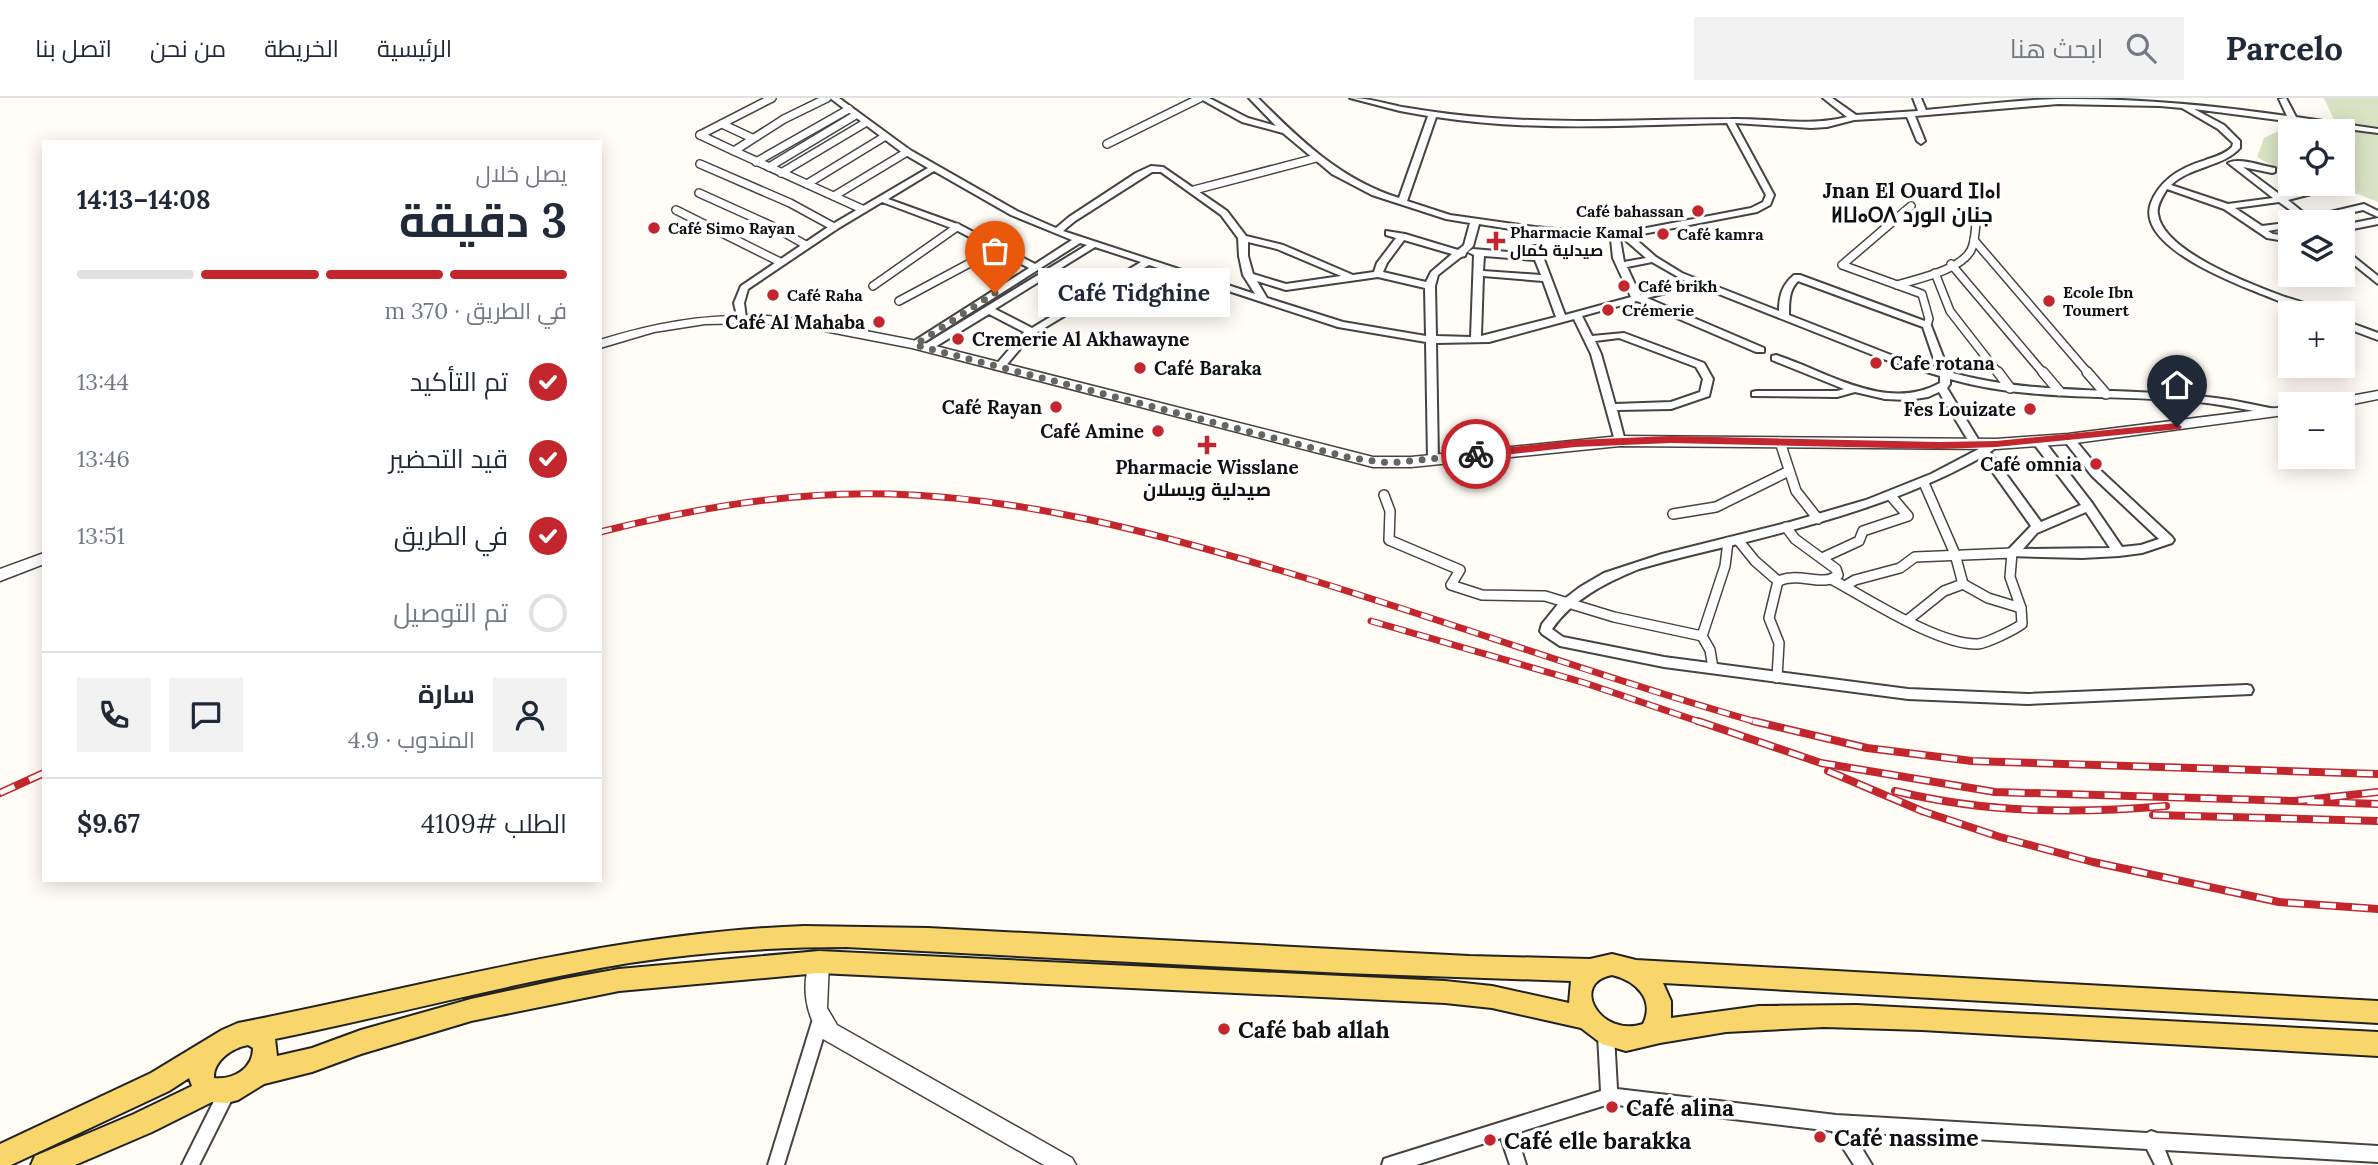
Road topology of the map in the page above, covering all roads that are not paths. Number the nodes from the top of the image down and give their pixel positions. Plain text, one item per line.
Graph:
1 (772, 98) edge
2 (827, 98) edge
3 (834, 98) edge
4 (1201, 98) edge
5 (1253, 98) edge
6 (1354, 98) edge
7 (1815, 98) edge
8 (1827, 98) edge
9 (1917, 98) edge
10 (2283, 99) edge
11 (2178, 102) edge
12 (1838, 105) junction
13 (851, 113) junction
14 (1433, 114) junction
15 (1923, 114) junction
16 (1910, 115) junction
17 (1854, 118) junction
18 (2287, 119) edge
19 (2293, 119) edge
20 (1730, 121) junction
21 (865, 123) junction
22 (722, 124) junction
23 (2355, 128) edge
24 (1286, 131) junction
25 (2378, 131) edge
26 (884, 137) junction
27 (752, 138) junction
28 (1921, 141) dead end
29 (1107, 144) dead end
30 (734, 151) junction
31 (906, 152) junction
32 (1316, 158) junction
33 (2216, 158) junction
34 (756, 162) junction
35 (2233, 163) junction
36 (700, 164) dead end
37 (769, 167) junction
38 (935, 167) junction
39 (2272, 170) dead end
40 (781, 173) junction
41 (807, 184) junction
42 (2166, 186) junction
43 (1194, 190) junction
44 (699, 193) dead end
45 (834, 196) junction
46 (2293, 196) edge
47 (881, 199) junction
48 (2281, 199) junction
49 (1402, 203) junction
50 (1910, 206) dead end
51 (2227, 206) junction
52 (862, 209) junction
53 (676, 210) dead end
54 (2296, 210) edge
55 (2352, 210) edge
56 (2378, 214) edge
57 (2378, 221) edge
58 (1475, 222) junction
59 (1976, 223) dead end
60 (2278, 226) edge
61 (2355, 226) edge
62 (834, 227) junction
63 (957, 227) junction
64 (2260, 229) junction
65 (1057, 232) junction
66 (1389, 233) dead end
67 (1402, 236) junction
68 (1626, 236) junction
69 (1615, 237) junction
70 (1243, 238) junction
71 (2278, 239) edge
72 (1974, 240) junction
73 (1077, 241) junction
74 (806, 245) junction
75 (1091, 246) junction
76 (998, 248) junction
77 (1463, 252) junction
78 (1479, 252) junction
79 (1537, 253) joint
80 (1653, 259) junction
81 (2355, 261) edge
82 (780, 262) junction
83 (1148, 262) junction
84 (1951, 264) junction
85 (1622, 265) junction
86 (1035, 267) junction
87 (1478, 273) junction
88 (1935, 273) junction
89 (1378, 274) junction
90 (1248, 275) junction
91 (1352, 277) junction
92 (1545, 278) junction
93 (2378, 281) edge
94 (1696, 282) junction
95 (1897, 285) junction
96 (873, 286) dead end
97 (1430, 286) junction
98 (1922, 294) junction
99 (1943, 295) junction
100 (1636, 297) junction
101 (1263, 299) junction
102 (899, 301) dead end
103 (2290, 301) edge
104 (989, 310) junction
105 (1576, 314) junction
106 (1784, 317) junction
107 (741, 318) junction
108 (1561, 318) junction
109 (1927, 325) junction
110 (2355, 328) edge
111 (1030, 333) junction
112 (2378, 337) edge
113 (1430, 338) junction
114 (1589, 339) junction
115 (1476, 340) junction
116 (602, 343) edge
117 (920, 347) junction
118 (1760, 350) dead end
119 (1776, 358) dead end
120 (999, 367) junction
121 (1943, 381) junction
122 (2010, 387) junction
123 (1854, 390) junction
124 (2059, 391) junction
125 (1756, 394) dead end
126 (2106, 394) junction
127 (2378, 395) edge
128 (2355, 399) edge
129 (1611, 407) junction
130 (2276, 412) joint
131 (2068, 439) junction
132 (1620, 441) junction
133 (2038, 441) junction
134 (1780, 442) junction
135 (1985, 446) junction
136 (1433, 460) junction
137 (1789, 471) junction
138 (1924, 483) junction
139 (1384, 495) dead end
140 (1891, 496) junction
141 (2088, 506) junction
142 (1673, 514) dead end
143 (1818, 519) junction
144 (1786, 527) junction
145 (2038, 527) junction
146 (1733, 540) junction
147 (2119, 552) junction
148 (2012, 553) junction
149 (1955, 554) junction
150 (1822, 558) junction
151 (42, 559) edge
152 (0, 575) edge
153 (1833, 580) junction
154 (1777, 581) junction
155 (1963, 584) junction
156 (1845, 586) junction
157 (1569, 602) junction
158 (2021, 608) junction
159 (1909, 619) junction
160 (1702, 636) junction
161 (1713, 668) junction
162 (1777, 678) junction
163 (2247, 690) dead end
164 (819, 962) junction
165 (1594, 970) junction
166 (1636, 971) junction
167 (2378, 1012) edge
168 (1587, 1018) junction
169 (820, 1022) junction
170 (1652, 1032) junction
171 (252, 1034) junction
172 (1606, 1035) junction
173 (2378, 1044) edge
174 (216, 1048) junction
175 (257, 1073) junction
176 (219, 1091) junction
177 (1609, 1096) junction
178 (1836, 1123) junction
179 (1506, 1128) junction
180 (2151, 1139) junction
181 (2378, 1154) edge
182 (0, 1157) edge
183 (44, 1165) edge
184 (190, 1165) edge
185 (776, 1165) edge
186 (1065, 1165) edge
187 (1390, 1165) edge
188 (1518, 1165) edge
189 (1864, 1165) edge
190 (2163, 1165) edge

1 - 22 street
2 - 27 street
3 - 13 street
4 - 24 street
4 - 29 street
5 - 24 street
6 - 14 street
7 - 12 street
8 - 12 street
9 - 15 street
10 - 19 street
11 - 15 street
11 - 18 street
11 - 33 street
12 - 17 street
13 - 21 street
13 - 34 street
13 - 37 street
14 - 20 street
14 - 49 street
15 - 16 street
16 - 17 street
16 - 28 street
17 - 20 street
20 - 68 street
21 - 26 street
21 - 40 street
22 - 27 street
22 - 30 street
23 - 25 street
24 - 32 street
26 - 31 street
26 - 41 street
27 - 30 street
30 - 34 street
31 - 38 street
31 - 45 street
32 - 43 street
32 - 49 street
33 - 35 street
33 - 42 street
34 - 37 street
35 - 39 street
35 - 48 street
36 - 62 street
37 - 40 street
38 - 47 street
38 - 65 street
40 - 41 street
41 - 45 street
42 - 51 street
42 - 103 street
43 - 65 street
43 - 70 street
44 - 74 street
45 - 52 street
46 - 48 street
47 - 52 street
47 - 63 street
48 - 51 street
48 - 54 street
49 - 58 street
50 - 95 street
51 - 64 street
52 - 62 street
53 - 82 street
55 - 56 street
57 - 61 street
58 - 69 street
58 - 77 street
59 - 72 street
60 - 64 street
62 - 74 street
63 - 76 street
63 - 96 street
64 - 71 street
65 - 73 street
66 - 67 street
67 - 77 street
67 - 89 street
68 - 69 street
68 - 80 street
69 - 85 street
70 - 90 street
70 - 91 street
72 - 84 street
72 - 126 street
73 - 75 street
73 - 86 street
74 - 82 street
75 - 83 street
75 - 104 street
76 - 86 street
76 - 102 street
77 - 78 street
77 - 97 street
78 - 79 street
78 - 87 street
79 - 92 street
80 - 85 street
80 - 94 street
81 - 93 street
82 - 107 street
83 - 101 street
83 - 111 street
84 - 88 street
84 - 124 street
85 - 100 street
86 - 117 street
87 - 92 street
87 - 115 street
88 - 95 street
88 - 99 street
89 - 91 street
89 - 97 street
90 - 91 street
90 - 101 street
92 - 108 street
94 - 100 street
94 - 106 street
95 - 98 street
97 - 113 street
98 - 99 street
98 - 109 street
99 - 122 street
100 - 105 street
100 - 118 street
101 - 113 street
104 - 111 street
104 - 117 street
105 - 108 street
105 - 114 street
106 - 109 street
106 - 121 street
107 - 116 street
107 - 117 street
108 - 115 street
109 - 121 street
110 - 112 street
111 - 120 street
113 - 115 street
113 - 136 street
114 - 129 street
114 - 129 street
117 - 120 street
119 - 123 street
120 - 136 street
121 - 122 street
121 - 123 street
121 - 135 street
122 - 124 street
123 - 125 street
124 - 126 street
126 - 130 street
127 - 128 street
129 - 132 street
130 - 131 street
131 - 133 street
131 - 147 street
132 - 134 street
132 - 136 street
133 - 135 street
133 - 141 street
134 - 135 street
134 - 137 street
135 - 138 street
135 - 145 street
137 - 142 street
137 - 143 street
138 - 140 street
138 - 149 street
139 - 157 street
140 - 143 street
140 - 150 street
141 - 145 street
141 - 147 street
143 - 144 street
144 - 146 street
144 - 150 street
145 - 148 street
146 - 154 street
146 - 157 street
146 - 160 street
147 - 148 street
148 - 149 street
148 - 158 street
149 - 155 street
149 - 156 street
150 - 153 street
151 - 152 street
153 - 154 street
153 - 156 street
154 - 162 street
155 - 158 street
155 - 159 street
156 - 159 street
157 - 160 street
157 - 161 street
158 - 159 street
160 - 161 street
161 - 162 street
162 - 163 street
164 - 168 main road
164 - 169 street
164 - 175 main road
165 - 166 main road
165 - 168 main road
165 - 171 main road
166 - 167 main road
166 - 170 main road
168 - 172 main road
169 - 185 street
169 - 186 street
170 - 172 main road
170 - 173 main road
171 - 174 main road
171 - 175 main road
172 - 177 street
174 - 176 main road
174 - 182 main road
175 - 176 main road
176 - 183 main road
176 - 184 street
177 - 178 street
177 - 179 street
178 - 180 street
178 - 189 street
179 - 187 street
179 - 188 street
180 - 181 street
180 - 190 street

